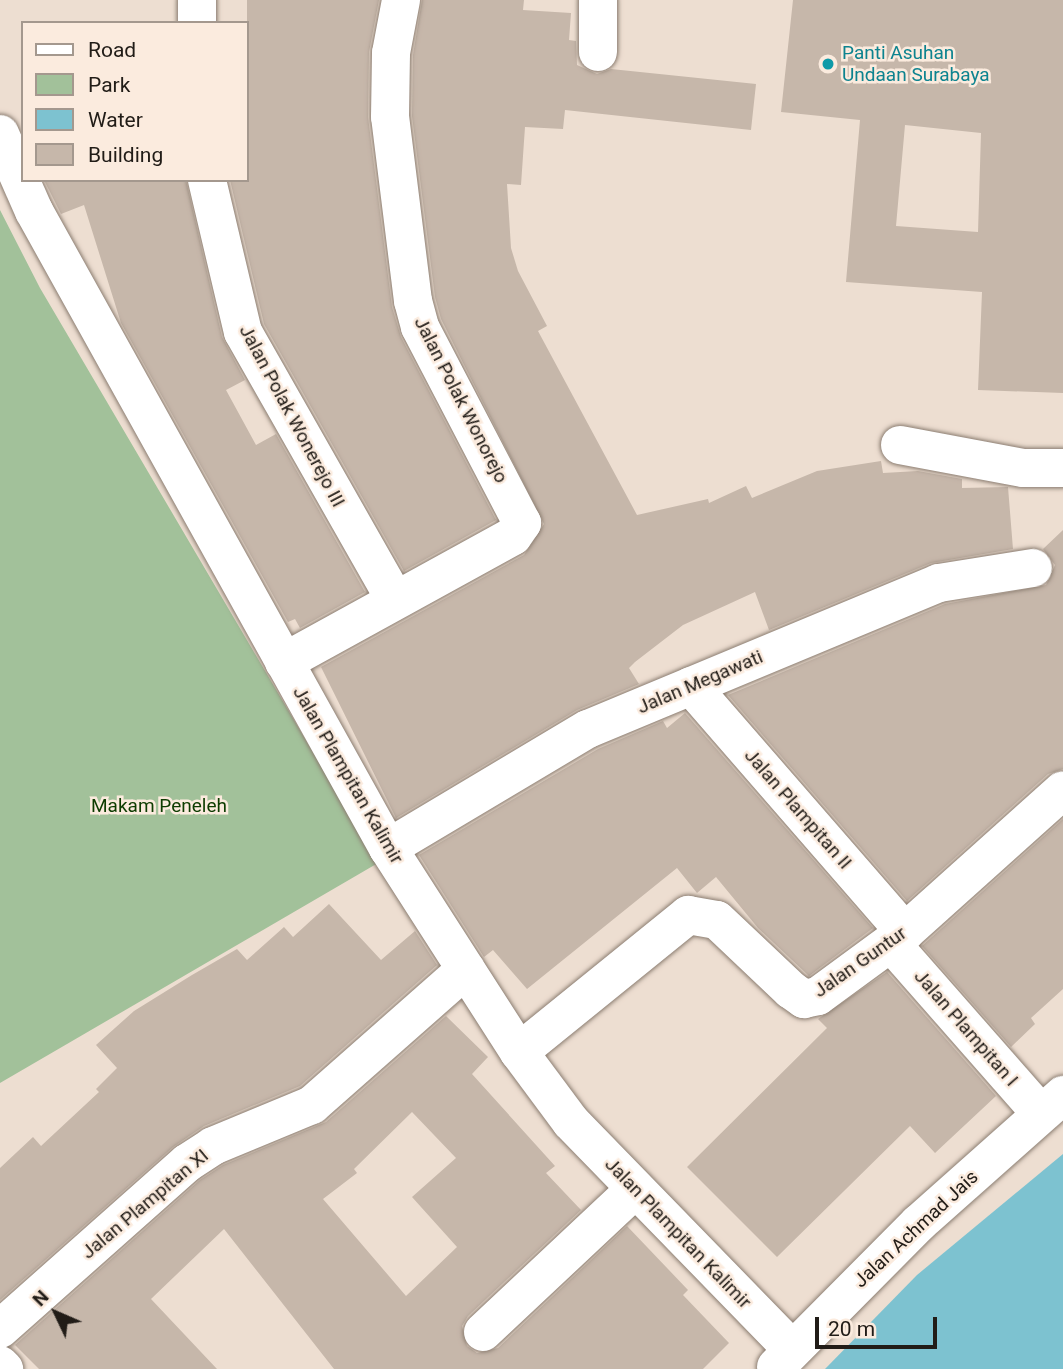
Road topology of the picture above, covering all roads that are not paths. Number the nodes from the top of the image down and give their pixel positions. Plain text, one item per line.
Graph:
1 (197, 0) edge
2 (401, 0) edge
3 (591, 0) edge
4 (598, 0) edge
5 (197, 21) edge
6 (598, 52) dead end
7 (0, 134) edge
8 (21, 182) edge
9 (21, 182) edge
10 (207, 182) edge
11 (900, 445) dead end
12 (1063, 468) edge
13 (1033, 568) dead end
14 (395, 600) junction
15 (284, 662) junction
16 (691, 686) junction
17 (1063, 790) edge
18 (388, 848) junction
19 (898, 937) junction
20 (466, 969) junction
21 (519, 1052) junction
22 (1052, 1104) edge
23 (634, 1190) junction
24 (0, 1329) edge
25 (483, 1332) dead end
26 (783, 1359) edge
27 (0, 1365) edge
28 (4, 1369) edge

1 - 5 street
2 - 14 street, Jalan Polak Wonorejo
3 - 4 street
4 - 6 street
7 - 8 street, Jalan Plampitan Kalimir
9 - 15 street, Jalan Plampitan Kalimir
10 - 14 street, Jalan Polak Wonerejo III
11 - 12 street
13 - 16 street, Jalan Megawati
14 - 15 street, Jalan Polak Wonorejo
15 - 18 street, Jalan Plampitan Kalimir
16 - 18 street, Jalan Megawati
16 - 19 street, Jalan Plampitan II
17 - 19 street, Jalan Guntur
18 - 20 street, Jalan Plampitan Kalimir
19 - 21 street, Jalan Guntur
19 - 22 street, Jalan Plampitan I
20 - 21 street, Jalan Plampitan Kalimir
20 - 24 street, Jalan Plampitan XI
21 - 23 street, Jalan Plampitan Kalimir
22 - 26 street, Jalan Achmad Jais
23 - 25 street
23 - 26 street, Jalan Plampitan Kalimir
27 - 28 street

